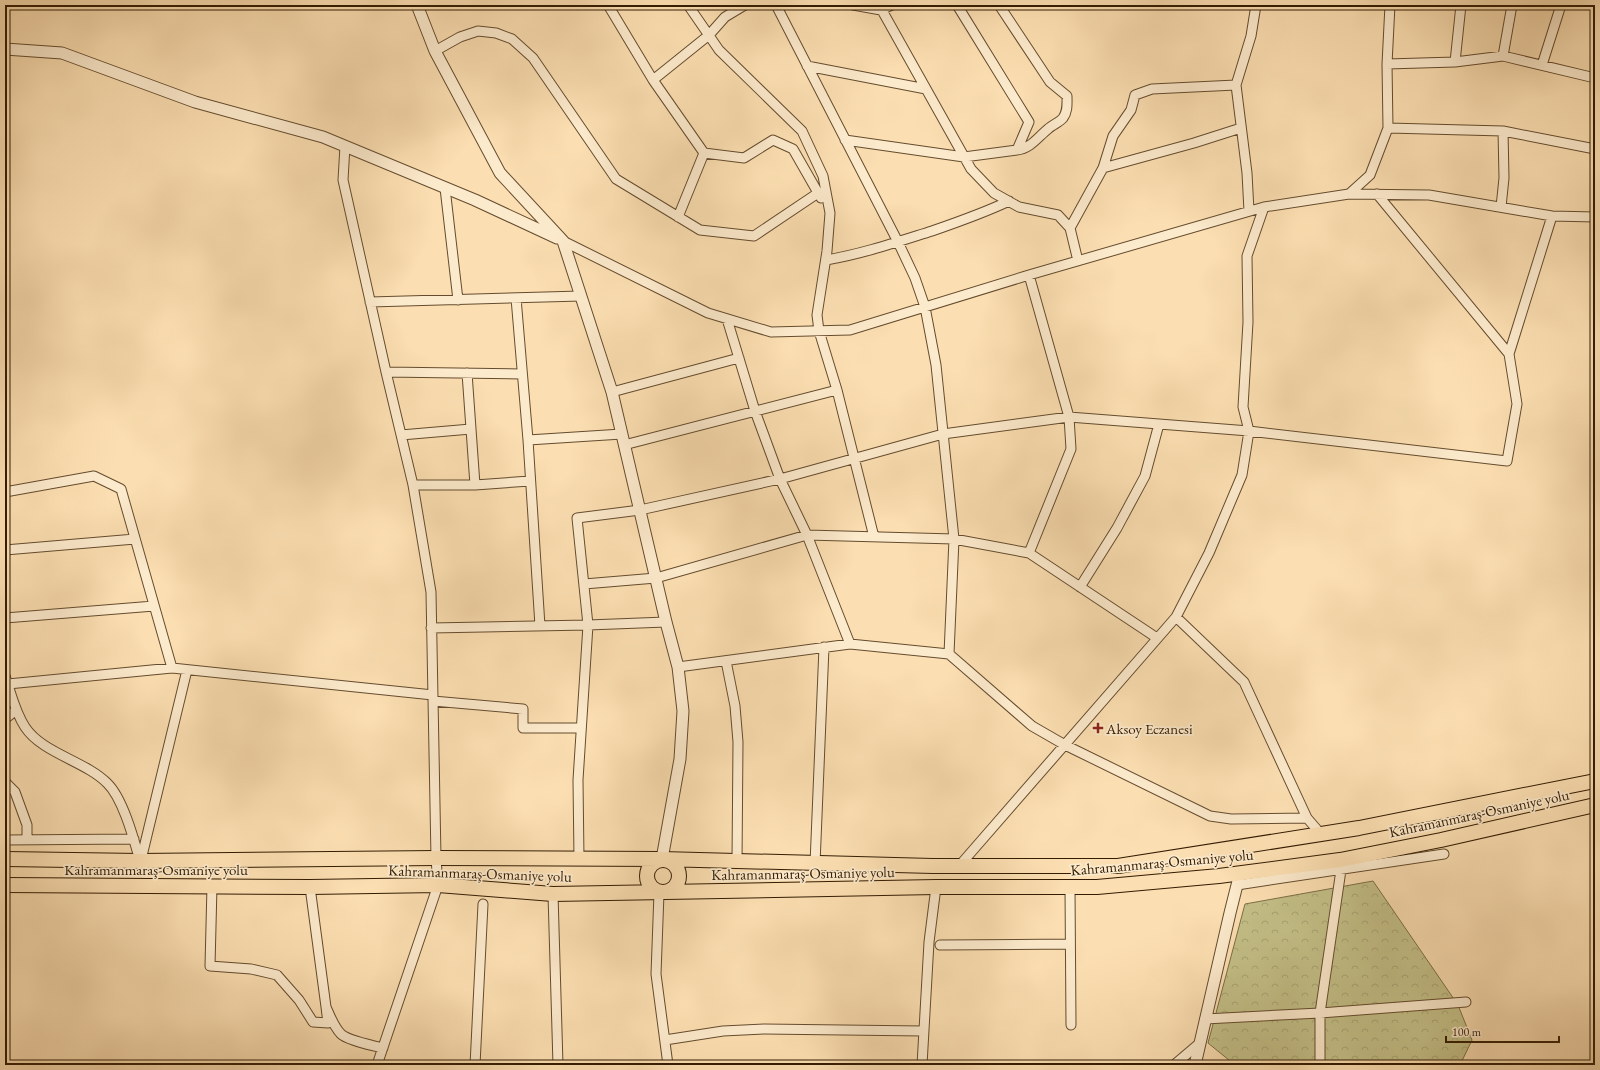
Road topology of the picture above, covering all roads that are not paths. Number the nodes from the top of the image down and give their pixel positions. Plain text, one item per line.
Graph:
1 (417, 5) edge
2 (608, 5) edge
3 (688, 5) edge
4 (745, 5) edge
5 (776, 5) edge
6 (853, 5) edge
7 (892, 5) edge
8 (957, 5) edge
9 (999, 5) edge
10 (1256, 5) edge
11 (1390, 5) edge
12 (1461, 5) edge
13 (1512, 5) edge
14 (1560, 5) edge
15 (880, 7) edge
16 (709, 35) junction
17 (5, 49) edge
18 (435, 51) junction
19 (1503, 56) junction
20 (1455, 62) junction
21 (1387, 64) junction
22 (1542, 65) junction
23 (807, 66) junction
24 (1595, 78) edge
25 (653, 80) junction
26 (1236, 85) junction
27 (926, 89) junction
28 (1241, 128) junction
29 (1388, 128) junction
30 (1503, 131) junction
31 (846, 140) junction
32 (345, 146) junction
33 (1595, 149) edge
34 (1017, 150) junction
35 (704, 153) junction
36 (964, 157) junction
37 (1103, 168) junction
38 (445, 188) junction
39 (818, 193) junction
40 (1349, 194) junction
41 (1377, 194) junction
42 (1009, 201) junction
43 (1264, 207) junction
44 (1501, 207) junction
45 (1250, 211) junction
46 (830, 213) junction
47 (1552, 216) junction
48 (678, 217) junction
49 (1595, 217) edge
50 (1070, 228) junction
51 (563, 241) junction
52 (898, 242) junction
53 (826, 260) junction
54 (1078, 261) junction
55 (1029, 275) junction
56 (581, 296) junction
57 (516, 298) junction
58 (458, 300) junction
59 (370, 302) junction
60 (925, 307) junction
61 (727, 319) junction
62 (819, 331) junction
63 (1509, 354) junction
64 (739, 358) junction
65 (386, 372) junction
66 (467, 373) junction
67 (522, 374) junction
68 (837, 390) junction
69 (612, 392) junction
70 (755, 411) junction
71 (1069, 416) junction
72 (1159, 424) junction
73 (471, 429) junction
74 (1249, 431) junction
75 (943, 434) junction
76 (401, 435) junction
77 (528, 440) junction
78 (623, 440) junction
79 (854, 459) junction
80 (780, 479) junction
81 (530, 481) junction
82 (413, 485) junction
83 (475, 485) junction
84 (5, 492) edge
85 (640, 510) junction
86 (807, 535) junction
87 (874, 537) junction
88 (135, 539) junction
89 (954, 539) junction
90 (5, 550) edge
91 (1029, 553) junction
92 (656, 578) junction
93 (584, 584) junction
94 (1080, 587) junction
95 (154, 606) junction
96 (1176, 617) junction
97 (5, 618) edge
98 (666, 622) junction
99 (588, 625) junction
100 (540, 626) junction
101 (432, 628) junction
102 (1157, 638) junction
103 (850, 644) junction
104 (824, 648) junction
105 (949, 654) junction
106 (726, 661) junction
107 (678, 667) junction
108 (172, 668) junction
109 (187, 670) junction
110 (6, 680) edge
111 (433, 698) junction
112 (16, 710) junction
113 (5, 719) edge
114 (581, 728) junction
115 (1065, 745) junction
116 (1595, 781) edge
117 (5, 782) edge
118 (1595, 805) edge
119 (1307, 818) junction
120 (1320, 833) junction
121 (134, 839) junction
122 (5, 840) edge
123 (27, 840) junction
124 (1444, 854) dead end
125 (436, 858) junction
126 (5, 859) edge
127 (579, 859) junction
128 (665, 860) junction
129 (140, 861) junction
130 (737, 862) junction
131 (815, 864) junction
132 (960, 866) junction
133 (1341, 870) junction
134 (1239, 879) junction
135 (5, 885) edge
136 (438, 885) junction
137 (212, 886) junction
138 (310, 887) junction
139 (936, 887) junction
140 (1070, 887) junction
141 (662, 893) junction
142 (553, 894) junction
143 (483, 904) dead end
144 (1070, 944) junction
145 (940, 945) dead end
146 (1466, 1002) dead end
147 (326, 1007) junction
148 (1320, 1013) junction
149 (1205, 1019) junction
150 (1071, 1025) dead end
151 (923, 1032) junction
152 (665, 1040) junction
153 (1200, 1042) junction
154 (383, 1048) junction
155 (377, 1065) edge
156 (475, 1065) edge
157 (558, 1065) edge
158 (668, 1065) edge
159 (922, 1065) edge
160 (1174, 1065) edge
161 (1195, 1065) edge
162 (1320, 1065) edge

1 - 18 street
2 - 25 street
3 - 16 street
4 - 16 street
5 - 23 street
6 - 15 street
7 - 15 street
8 - 34 street
9 - 34 street
10 - 26 street
11 - 21 street
12 - 20 street
13 - 19 street
14 - 22 street
15 - 27 street
16 - 25 street
16 - 46 street
17 - 32 street
18 - 48 street
18 - 51 street
19 - 20 street
19 - 22 street
20 - 21 street
21 - 29 street
22 - 24 street
23 - 27 street
23 - 31 street
25 - 35 street
26 - 28 street
26 - 37 street
27 - 36 street
28 - 37 street
28 - 45 street
29 - 30 street
29 - 40 street
30 - 33 street
30 - 44 street
31 - 36 street
31 - 52 street
32 - 38 street
32 - 59 street
34 - 36 street
35 - 39 street
35 - 48 street
36 - 42 street
37 - 50 street
38 - 51 street
38 - 58 street
39 - 46 street
39 - 48 street
40 - 41 street
40 - 43 street
41 - 44 street
41 - 63 street
42 - 50 street
42 - 52 street
43 - 45 street
43 - 74 street
44 - 47 street
45 - 54 street
46 - 53 street
47 - 49 street
47 - 63 street
50 - 54 street
51 - 56 street
51 - 61 street
52 - 53 street
52 - 60 street
53 - 62 street
54 - 55 street
55 - 60 street
55 - 71 street
56 - 57 street
56 - 69 street
57 - 58 street
57 - 67 street
58 - 59 street
59 - 65 street
60 - 62 street
60 - 75 street
61 - 62 street
61 - 64 street
62 - 68 street
63 - 74 street
64 - 69 street
64 - 70 street
65 - 66 street
65 - 76 street
66 - 67 street
66 - 73 street
67 - 77 street
68 - 70 street
68 - 79 street
69 - 78 street
70 - 78 street
70 - 80 street
71 - 72 street
71 - 75 street
71 - 91 street
72 - 74 street
72 - 94 street
73 - 76 street
73 - 83 street
74 - 96 street
75 - 79 street
75 - 89 street
76 - 82 street
77 - 78 street
77 - 81 street
78 - 85 street
79 - 80 street
79 - 87 street
80 - 85 street
80 - 86 street
81 - 83 street
81 - 100 street
82 - 83 street
82 - 101 street
84 - 88 street
85 - 92 street
85 - 93 street
86 - 87 street
86 - 92 street
86 - 103 street
87 - 89 street
88 - 90 street
88 - 95 street
89 - 91 street
89 - 105 street
91 - 94 street
92 - 93 street
92 - 98 street
93 - 99 street
94 - 102 street
95 - 97 street
95 - 108 street
96 - 102 street
96 - 119 street
98 - 99 street
98 - 107 street
99 - 100 street
99 - 114 street
100 - 101 street
101 - 111 street
102 - 115 street
103 - 104 street
103 - 105 street
104 - 106 street
104 - 131 street
105 - 115 street
106 - 107 street
106 - 130 street
107 - 128 street
108 - 109 street
108 - 110 street
109 - 111 street
109 - 129 street
110 - 112 street
111 - 114 street
111 - 125 street
112 - 113 street
112 - 121 street
114 - 127 street
115 - 119 street
115 - 132 street
116 - 120 highway, Kahramanmaraş-Osmaniye yolu
117 - 123 street
118 - 134 highway, Kahramanmaraş-Osmaniye yolu
119 - 120 street
120 - 132 highway, Kahramanmaraş-Osmaniye yolu
121 - 123 street
121 - 129 street
122 - 123 street
124 - 133 street
125 - 127 highway, Kahramanmaraş-Osmaniye yolu
125 - 129 highway, Kahramanmaraş-Osmaniye yolu
125 - 136 street
126 - 129 highway, Kahramanmaraş-Osmaniye yolu
127 - 128 highway, Kahramanmaraş-Osmaniye yolu
128 - 130 highway, Kahramanmaraş-Osmaniye yolu
128 - 141 highway
128 - 141 highway
130 - 131 highway, Kahramanmaraş-Osmaniye yolu
131 - 132 highway, Kahramanmaraş-Osmaniye yolu
133 - 134 street
133 - 148 street
134 - 140 highway, Kahramanmaraş-Osmaniye yolu
134 - 149 street
135 - 137 highway, Kahramanmaraş-Osmaniye yolu
136 - 138 highway, Kahramanmaraş-Osmaniye yolu
136 - 142 highway, Kahramanmaraş-Osmaniye yolu
136 - 154 street
137 - 138 highway, Kahramanmaraş-Osmaniye yolu
137 - 147 street
138 - 147 street
139 - 140 highway, Kahramanmaraş-Osmaniye yolu
139 - 141 highway, Kahramanmaraş-Osmaniye yolu
139 - 151 street
140 - 144 street
141 - 142 highway, Kahramanmaraş-Osmaniye yolu
141 - 152 street
142 - 157 street
143 - 156 street
144 - 145 street
144 - 150 street
146 - 148 street
147 - 154 street
148 - 149 street
148 - 162 street
149 - 153 street
151 - 152 street
151 - 159 street
152 - 158 street
153 - 160 street
153 - 161 street
154 - 155 street

